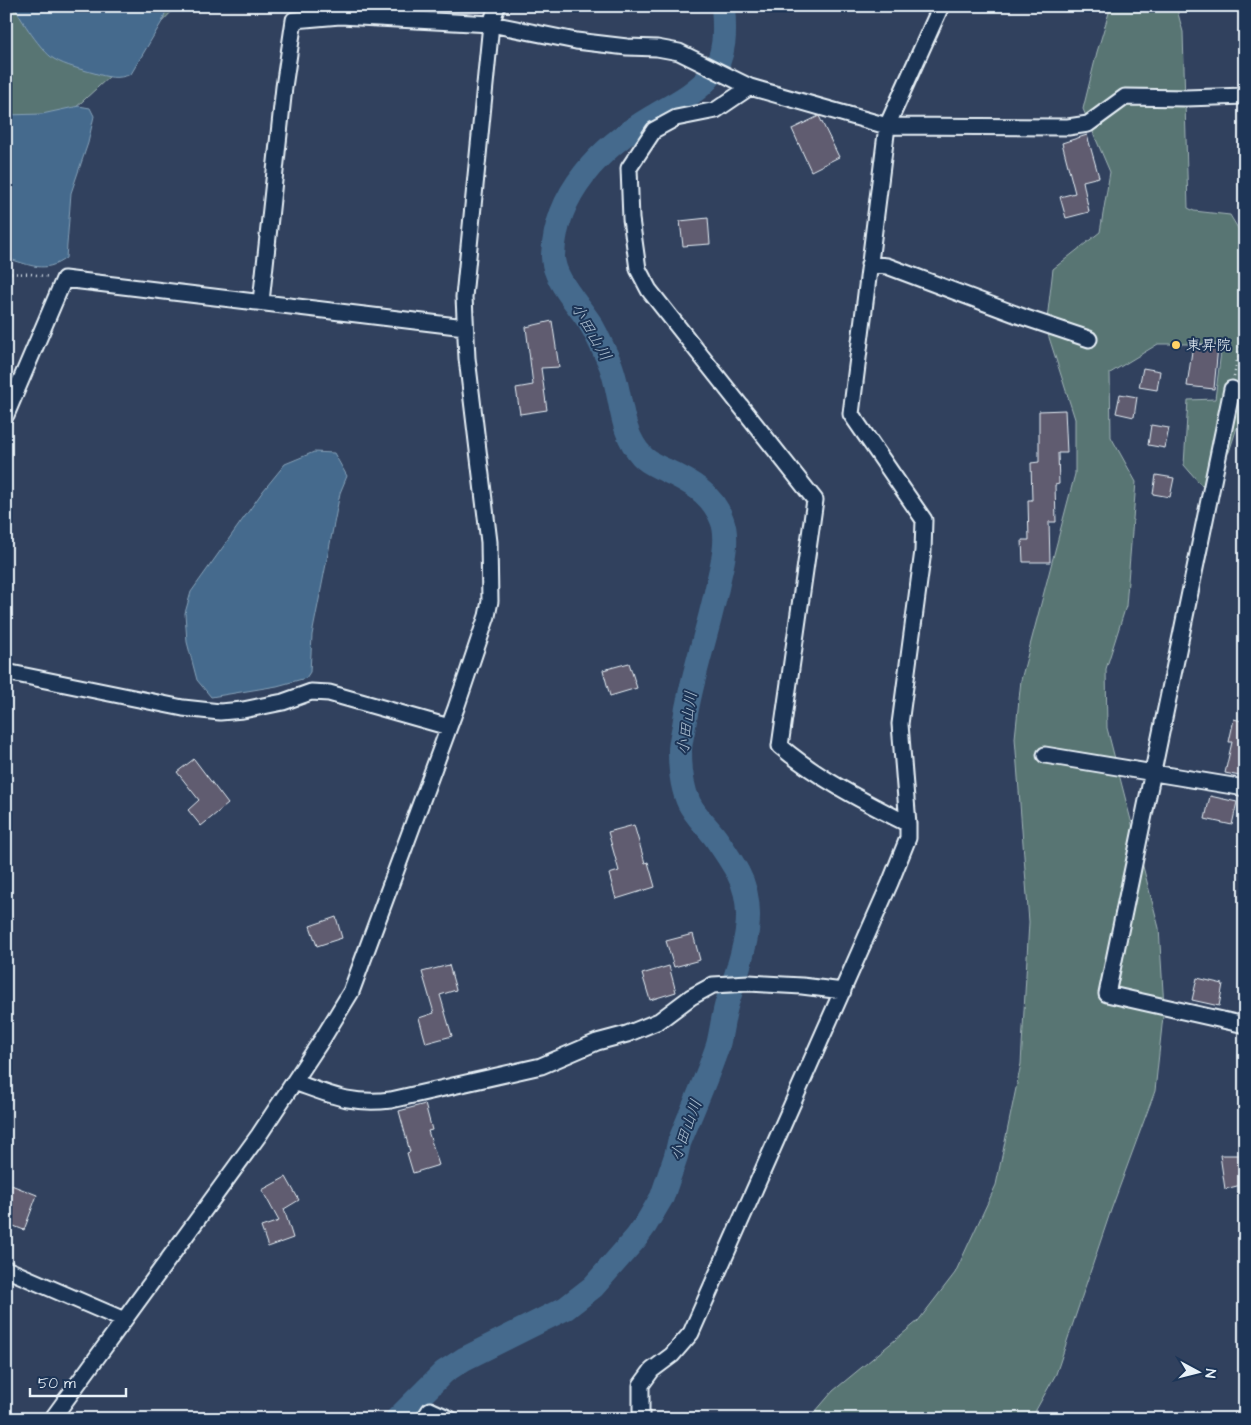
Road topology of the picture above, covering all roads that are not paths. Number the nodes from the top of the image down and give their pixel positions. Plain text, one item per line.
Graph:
1 (497, 6) edge
2 (941, 6) edge
3 (491, 24) junction
4 (750, 87) junction
5 (1245, 96) edge
6 (887, 126) junction
7 (869, 264) junction
8 (261, 302) junction
9 (465, 327) junction
10 (1089, 339) dead end
11 (1232, 388) road end
12 (6, 415) edge
13 (6, 672) edge
14 (449, 727) junction
15 (1044, 755) dead end
16 (1153, 772) junction
17 (1245, 788) edge
18 (908, 824) junction
19 (843, 991) junction
20 (1245, 1025) edge
21 (294, 1082) junction
22 (6, 1269) edge
23 (124, 1320) junction
24 (52, 1419) edge
25 (424, 1419) edge
26 (450, 1419) edge
27 (641, 1419) edge

1 - 3 street
2 - 6 street
3 - 4 street
3 - 8 street
3 - 9 street
4 - 6 street
4 - 18 street
5 - 6 street
6 - 7 street
7 - 10 street
7 - 18 street
8 - 9 street
8 - 12 street
9 - 14 street
11 - 16 street
13 - 14 street
14 - 21 street
15 - 16 street
16 - 17 street
16 - 20 street
18 - 19 street
19 - 21 street
19 - 27 street
21 - 23 street
22 - 23 street
23 - 24 street
25 - 26 street

